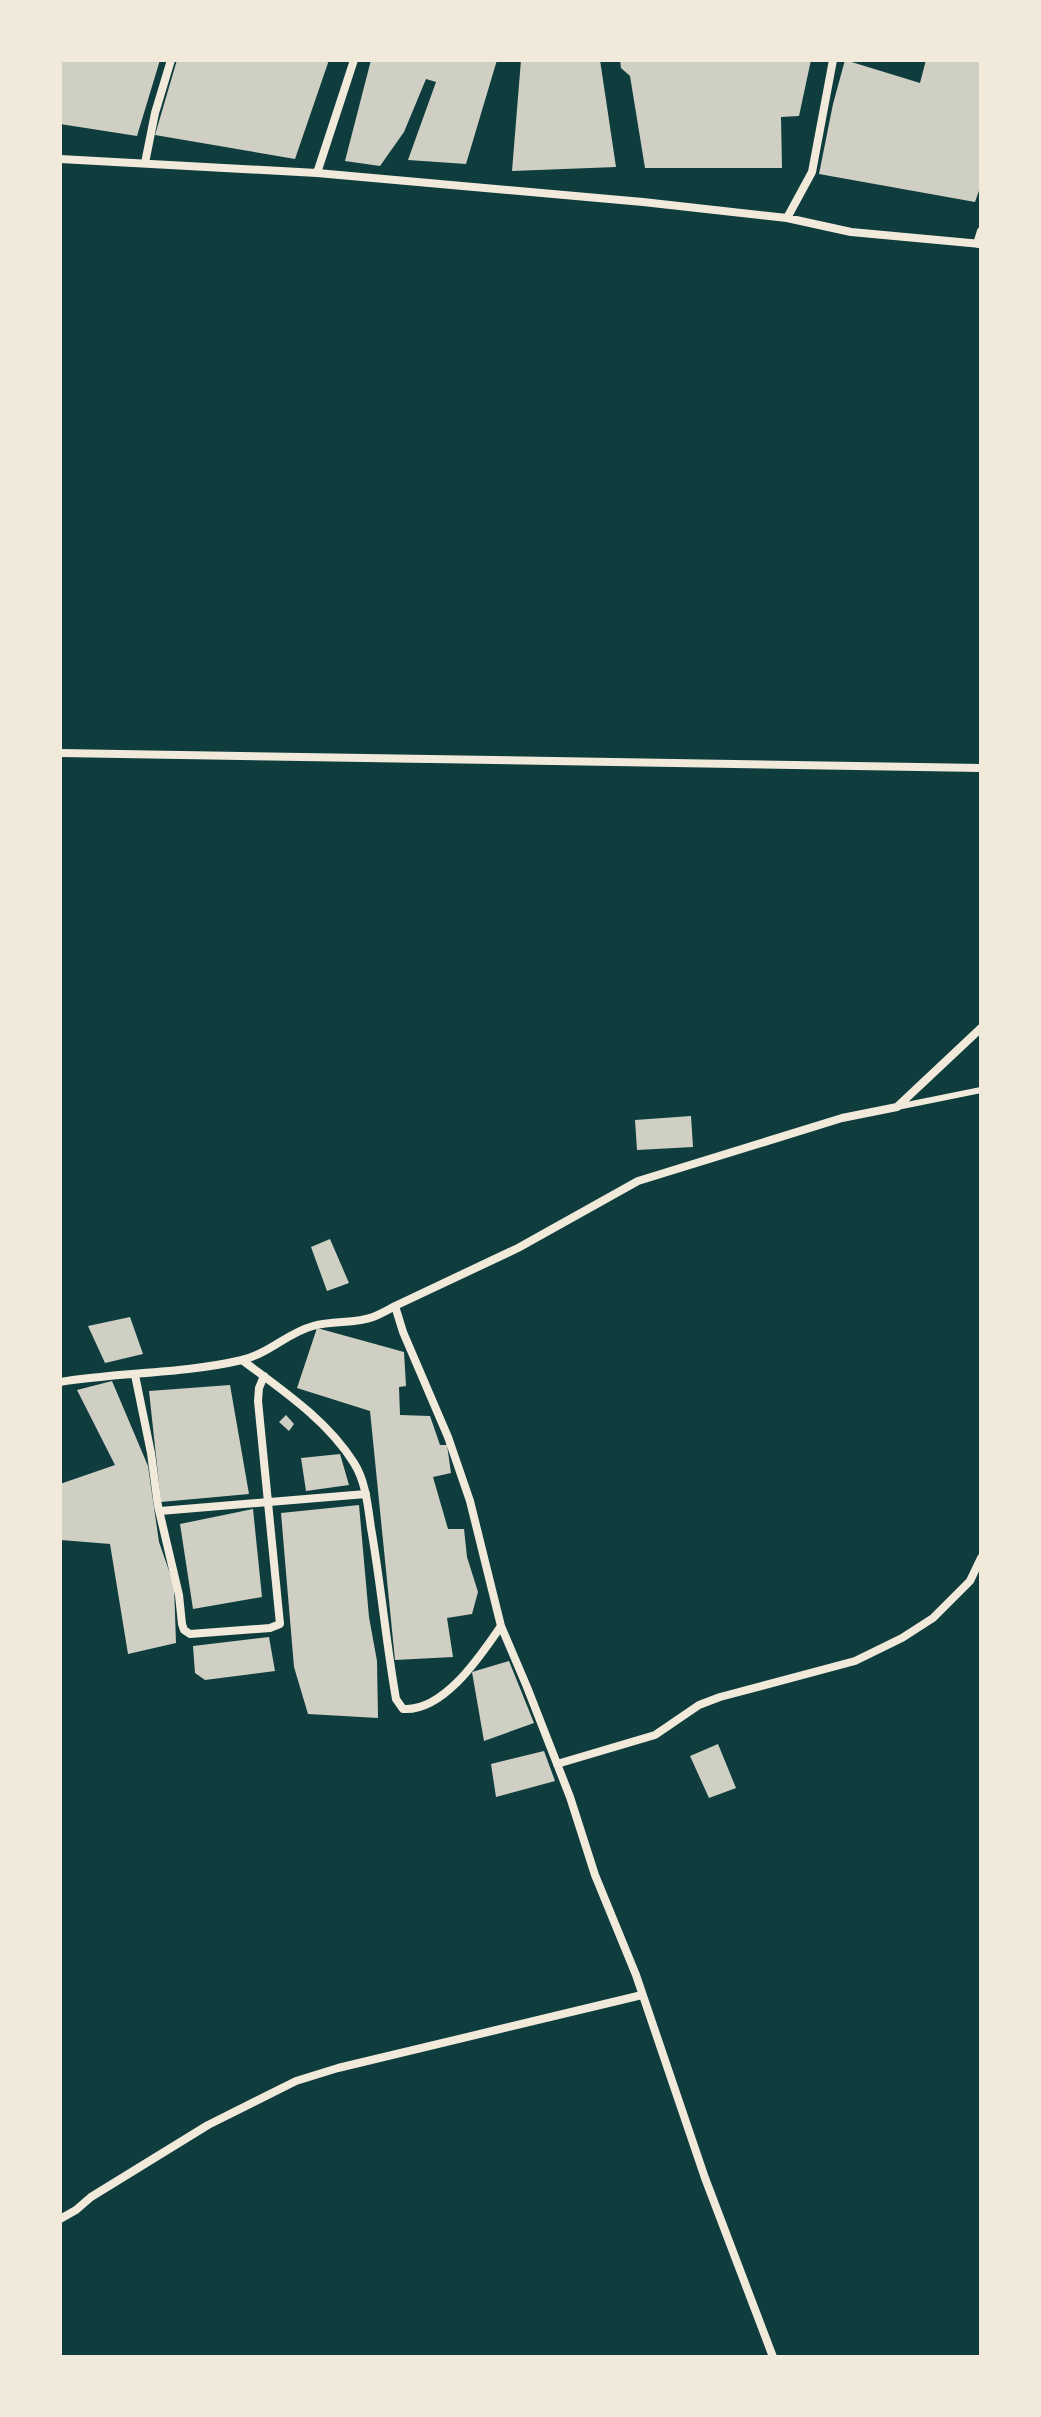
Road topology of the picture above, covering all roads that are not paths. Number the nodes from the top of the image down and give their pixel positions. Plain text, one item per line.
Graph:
1 (171, 60) edge
2 (354, 60) edge
3 (833, 60) edge
4 (60, 159) edge
5 (145, 163) junction
6 (317, 173) junction
7 (787, 218) junction
8 (981, 231) edge
9 (979, 244) edge
10 (60, 753) edge
11 (981, 768) edge
12 (981, 1028) edge
13 (981, 1090) edge
14 (897, 1107) junction
15 (395, 1306) junction
16 (242, 1360) junction
17 (135, 1375) junction
18 (264, 1376) junction
19 (60, 1382) edge
20 (366, 1494) junction
21 (268, 1503) junction
22 (160, 1511) junction
23 (981, 1558) edge
24 (501, 1626) junction
25 (557, 1764) junction
26 (642, 1995) junction
27 (60, 2219) edge
28 (773, 2357) edge

1 - 5 street
2 - 6 street
3 - 7 street
4 - 5 street
5 - 6 street
6 - 7 street
7 - 9 street
8 - 9 street
10 - 11 street
12 - 14 street
13 - 14 lane
14 - 15 street
15 - 16 street
15 - 24 street
16 - 17 street
16 - 18 street
17 - 19 street
17 - 22 street
18 - 20 street
18 - 21 street
20 - 21 street
20 - 24 street
21 - 22 street
21 - 22 street
23 - 25 street
24 - 25 street
25 - 26 street
26 - 27 street
26 - 28 street

